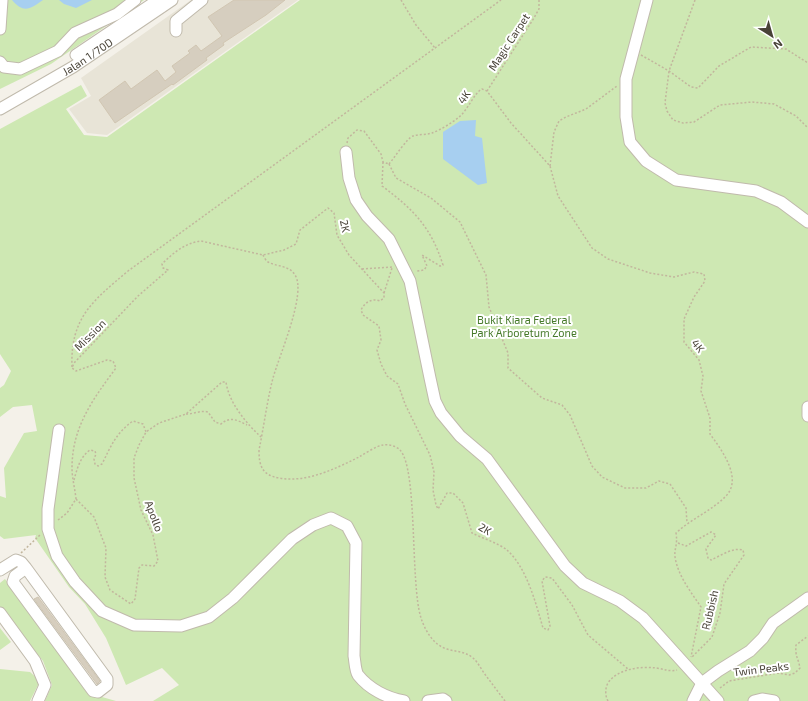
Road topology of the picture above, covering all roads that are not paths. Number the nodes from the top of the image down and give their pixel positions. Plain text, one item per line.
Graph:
1 (2, 0) edge
2 (135, 0) edge
3 (158, 0) edge
4 (172, 0) edge
5 (202, 0) edge
6 (647, 0) edge
7 (0, 29) edge
8 (176, 32) dead end
9 (0, 62) edge
10 (0, 100) edge
11 (0, 109) edge
12 (346, 152) road end
13 (808, 222) edge
14 (808, 407) edge
15 (808, 416) edge
16 (59, 430) dead end
17 (26, 568) junction
18 (0, 570) edge
19 (808, 598) edge
20 (0, 613) edge
21 (702, 684) junction
22 (715, 698) edge
23 (38, 701) edge
24 (404, 701) edge
25 (428, 701) edge
26 (446, 701) edge
27 (692, 701) edge
28 (754, 701) edge
29 (774, 701) edge

1 - 7 street
2 - 9 street
3 - 10 street, Jalan 1/70D
4 - 11 street, Jalan 1/70D
5 - 8 street
6 - 13 street
12 - 21 street
14 - 15 street
16 - 24 street
17 - 17 street
17 - 18 street
19 - 21 street
20 - 23 street
21 - 22 street
21 - 27 street
25 - 26 street
28 - 29 street

